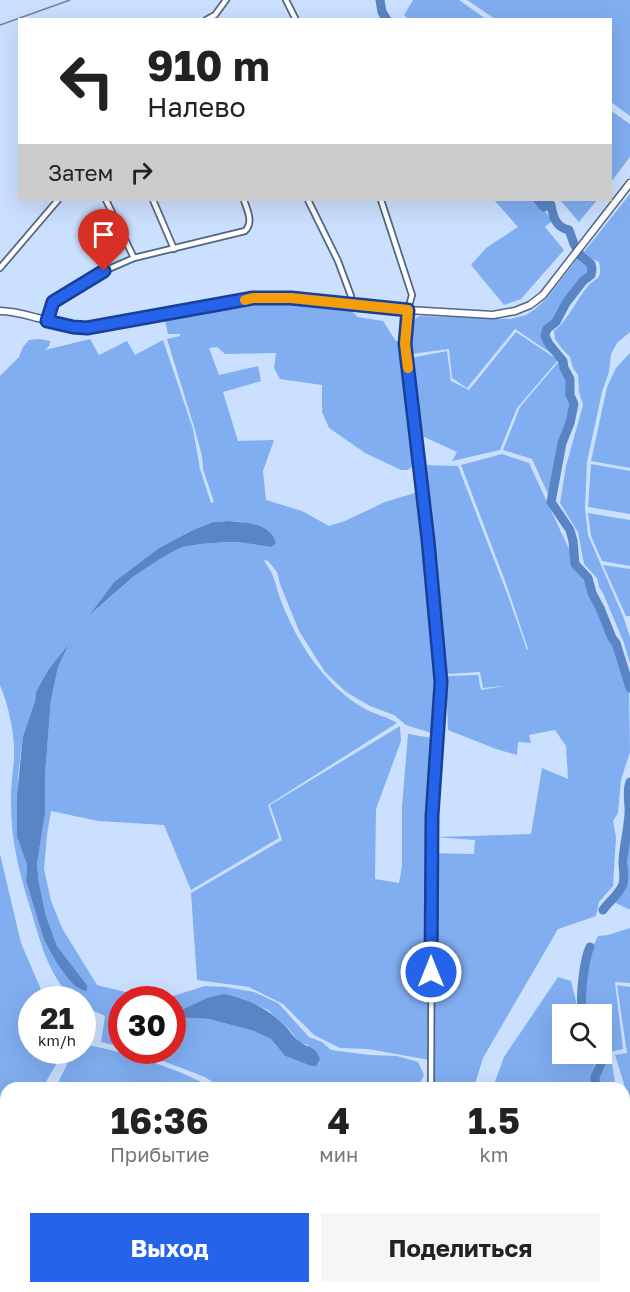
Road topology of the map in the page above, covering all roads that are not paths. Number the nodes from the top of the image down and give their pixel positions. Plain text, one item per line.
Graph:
1 (226, 0) edge
2 (286, 0) edge
3 (216, 17) edge
4 (295, 18) edge
5 (630, 183) edge
6 (57, 201) edge
7 (106, 201) edge
8 (153, 201) edge
9 (244, 201) edge
10 (308, 201) edge
11 (381, 201) edge
12 (174, 249) junction
13 (134, 258) junction
14 (0, 268) edge
15 (351, 304) junction
16 (408, 310) junction
17 (0, 311) edge
18 (47, 321) junction
19 (431, 1082) edge

1 - 3 street
2 - 4 street
5 - 16 main road
6 - 14 street
7 - 13 street
8 - 12 street
9 - 12 street
10 - 15 street
11 - 16 street
12 - 13 street
13 - 18 street
15 - 16 main road
15 - 18 main road
16 - 19 street
17 - 18 main road

